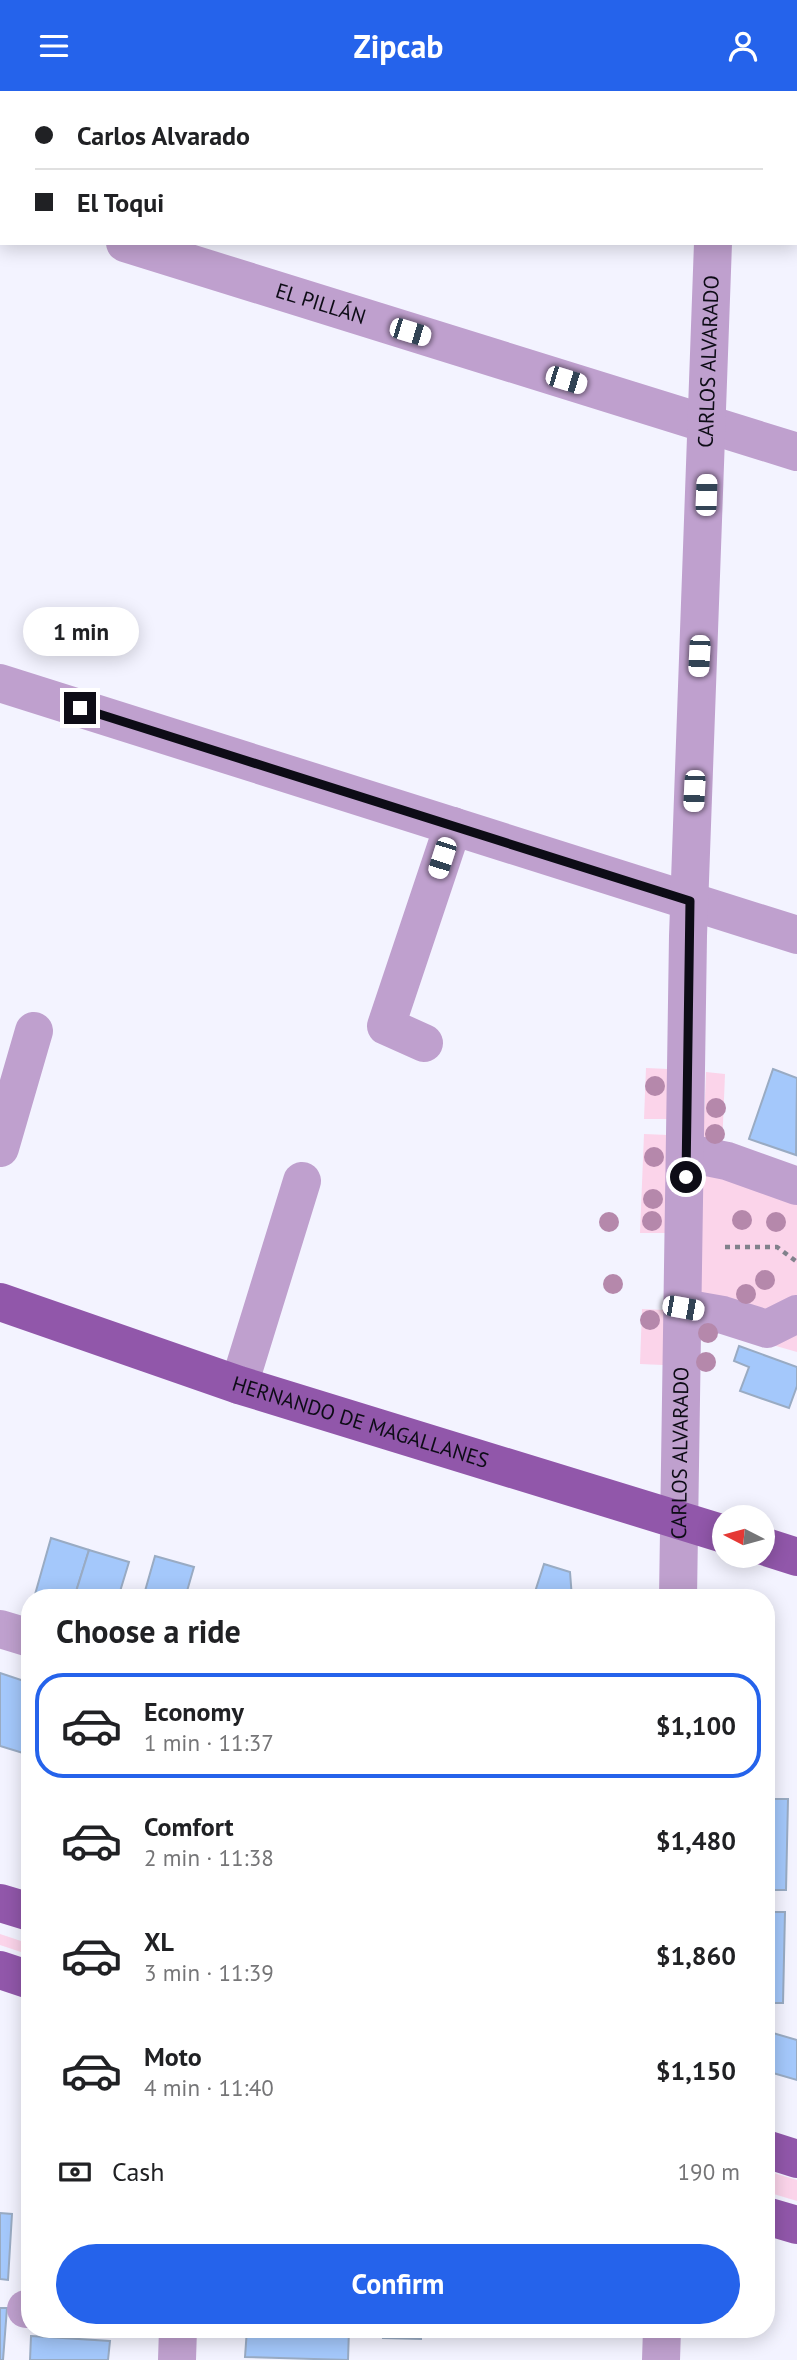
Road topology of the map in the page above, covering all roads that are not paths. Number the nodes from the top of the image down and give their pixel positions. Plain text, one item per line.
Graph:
1 (131, 245) edge
2 (713, 245) edge
3 (708, 425) junction
4 (797, 452) edge
5 (0, 683) edge
6 (453, 826) junction
7 (690, 901) junction
8 (797, 935) edge
9 (34, 1031) dead end
10 (425, 1043) dead end
11 (0, 1148) edge
12 (687, 1153) junction
13 (302, 1181) dead end
14 (797, 1186) edge
15 (0, 1302) edge
16 (683, 1308) junction
17 (797, 1314) edge
18 (239, 1385) junction
19 (680, 1520) junction
20 (712, 1530) edge
21 (775, 1550) edge
22 (797, 1557) edge
23 (678, 1589) edge
24 (0, 1629) edge
25 (21, 1635) edge
26 (0, 1903) edge
27 (21, 1909) edge
28 (0, 1970) edge
29 (21, 1977) edge
30 (775, 2152) edge
31 (797, 2159) edge
32 (775, 2219) edge
33 (797, 2225) edge
34 (178, 2338) edge
35 (662, 2338) edge
36 (177, 2360) edge
37 (661, 2360) edge

1 - 3 street, EL PILLÁN
2 - 3 street, CARLOS ALVARADO
3 - 4 street, EL PILLÁN
3 - 7 street, CARLOS ALVARADO
5 - 6 street
6 - 7 street
6 - 10 street
7 - 8 street
7 - 12 street, CARLOS ALVARADO
9 - 11 street
12 - 14 street
12 - 16 street, CARLOS ALVARADO
13 - 18 street
15 - 18 main road, HERNANDO DE MAGALLANES
16 - 17 street
16 - 19 street, CARLOS ALVARADO
18 - 19 main road, HERNANDO DE MAGALLANES
19 - 20 main road, HERNANDO DE MAGALLANES
19 - 23 street, CARLOS ALVARADO
21 - 22 main road
24 - 25 street
26 - 27 main road
28 - 29 main road
30 - 31 main road
32 - 33 main road
34 - 36 street
35 - 37 street

